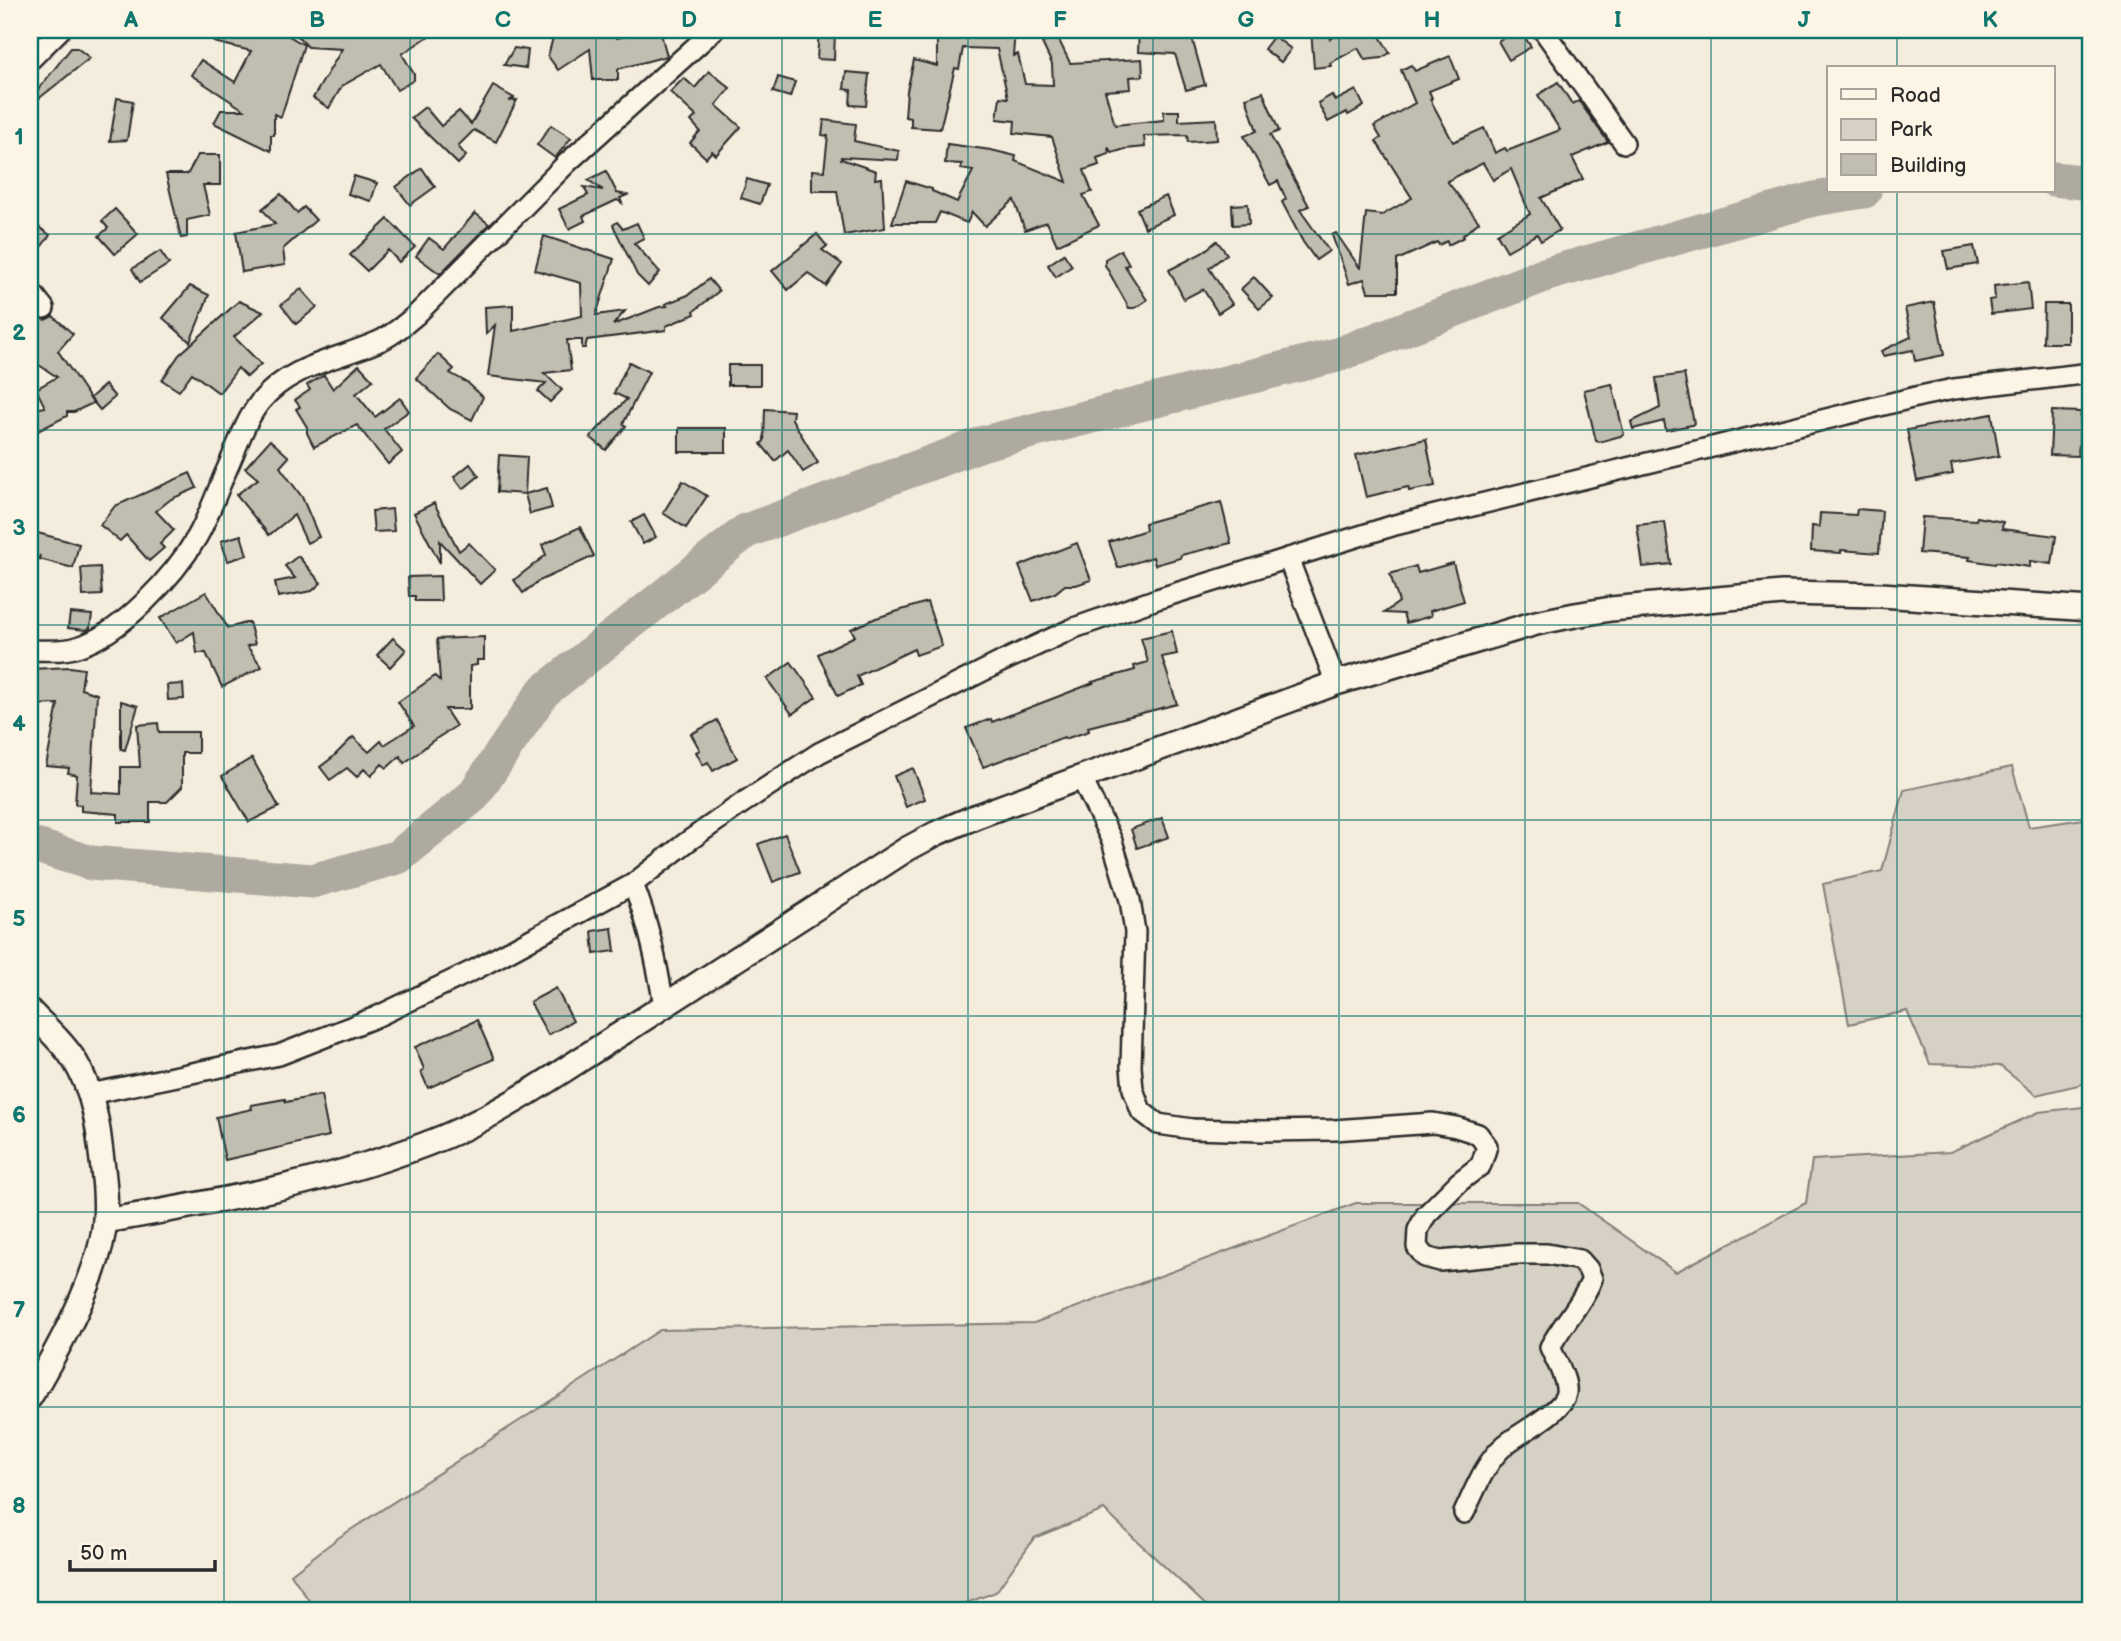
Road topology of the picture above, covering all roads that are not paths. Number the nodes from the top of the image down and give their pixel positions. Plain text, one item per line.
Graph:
1 (60, 30) edge
2 (714, 30) edge
3 (1543, 30) edge
4 (30, 60) edge
5 (1624, 143) dead end
6 (30, 290) edge
7 (44, 308) dead end
8 (2091, 373) edge
9 (1288, 558) junction
10 (2091, 609) edge
11 (30, 650) edge
12 (1336, 683) junction
13 (1081, 777) junction
14 (633, 884) junction
15 (664, 1006) junction
16 (30, 1011) edge
17 (90, 1094) junction
18 (105, 1221) junction
19 (30, 1397) edge
20 (1464, 1513) dead end

1 - 4 street
2 - 11 street
3 - 5 street
6 - 7 street
8 - 9 street
9 - 12 street
9 - 14 street
10 - 12 street
12 - 13 street
13 - 15 street
13 - 20 street
14 - 15 street
14 - 17 street
15 - 18 street
16 - 17 street
17 - 18 street
18 - 19 street

